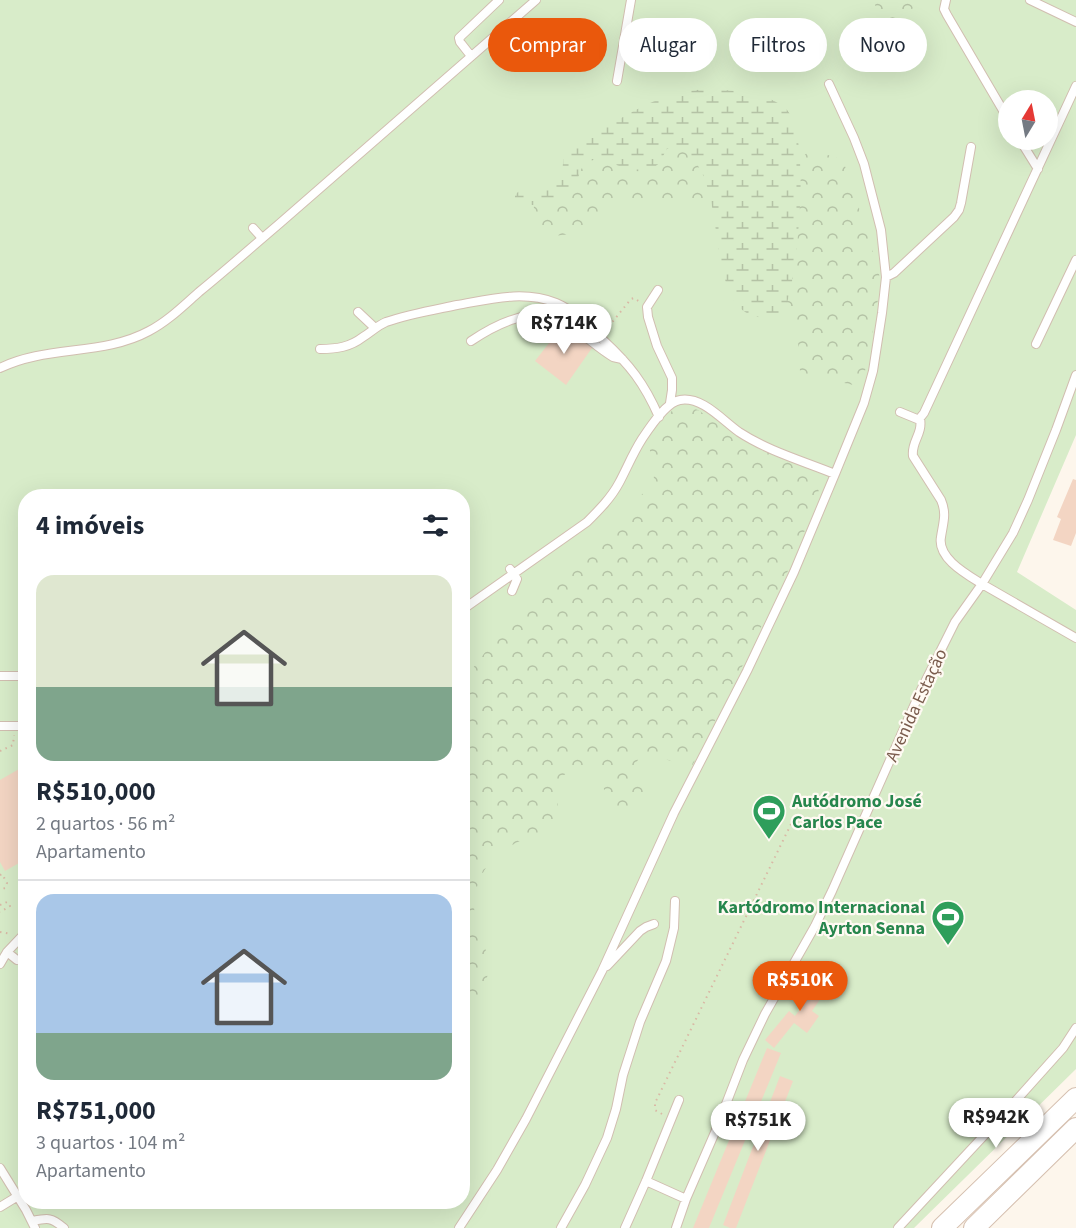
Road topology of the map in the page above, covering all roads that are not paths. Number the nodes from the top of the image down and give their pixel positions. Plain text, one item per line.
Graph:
1 (499, 0) edge
2 (536, 0) edge
3 (631, 0) edge
4 (946, 0) edge
5 (1030, 0) edge
6 (1076, 22) edge
7 (471, 56) junction
8 (617, 81) dead end
9 (829, 84) dead end
10 (1076, 86) edge
11 (998, 102) edge
12 (971, 147) dead end
13 (1026, 150) edge
14 (1038, 169) junction
15 (253, 228) dead end
16 (262, 238) junction
17 (1076, 260) edge
18 (886, 277) junction
19 (658, 290) dead end
20 (358, 312) dead end
21 (375, 328) junction
22 (471, 340) dead end
23 (1036, 344) dead end
24 (320, 349) dead end
25 (623, 359) junction
26 (0, 368) edge
27 (1076, 375) edge
28 (670, 403) junction
29 (900, 412) dead end
30 (658, 417) junction
31 (920, 418) junction
32 (835, 474) junction
33 (512, 571) junction
34 (981, 584) junction
35 (512, 591) dead end
36 (470, 604) edge
37 (1076, 638) edge
38 (0, 676) edge
39 (18, 676) edge
40 (0, 726) edge
41 (18, 726) edge
42 (675, 901) dead end
43 (654, 924) dead end
44 (18, 940) edge
45 (7, 952) junction
46 (16, 960) dead end
47 (0, 964) edge
48 (602, 971) junction
49 (1076, 1028) edge
50 (1076, 1098) edge
51 (679, 1100) dead end
52 (1076, 1128) edge
53 (0, 1168) edge
54 (646, 1181) junction
55 (18, 1196) joint
56 (686, 1199) junction
57 (0, 1207) edge
58 (25, 1209) edge
59 (34, 1225) edge
60 (64, 1228) edge
61 (459, 1228) edge
62 (561, 1228) edge
63 (625, 1228) edge
64 (676, 1228) edge
65 (898, 1228) edge
66 (942, 1228) edge
67 (974, 1228) edge

1 - 7 lane
2 - 7 lane
3 - 8 lane
4 - 11 lane
5 - 6 lane
7 - 16 lane
9 - 18 lane
10 - 14 lane
12 - 18 lane
13 - 14 lane
14 - 31 lane
15 - 16 lane
16 - 26 lane
17 - 23 lane
18 - 32 lane
19 - 28 lane
20 - 21 lane
21 - 24 lane
21 - 25 lane
22 - 25 lane
25 - 30 lane
27 - 34 lane, Avenida Estação
28 - 30 lane
28 - 32 lane
29 - 31 lane
30 - 33 lane
31 - 34 lane
32 - 48 lane
33 - 35 lane
33 - 36 lane
34 - 37 lane
34 - 56 lane, Avenida Estação
38 - 39 lane
40 - 41 lane
42 - 62 lane
43 - 48 lane
44 - 45 lane
45 - 46 lane
45 - 47 lane
48 - 61 lane
49 - 65 lane
50 - 66 street
51 - 54 lane
52 - 67 street
53 - 55 lane
54 - 56 lane
54 - 63 lane
55 - 57 lane
56 - 64 lane, Avenida Estação
58 - 59 lane
59 - 60 lane

